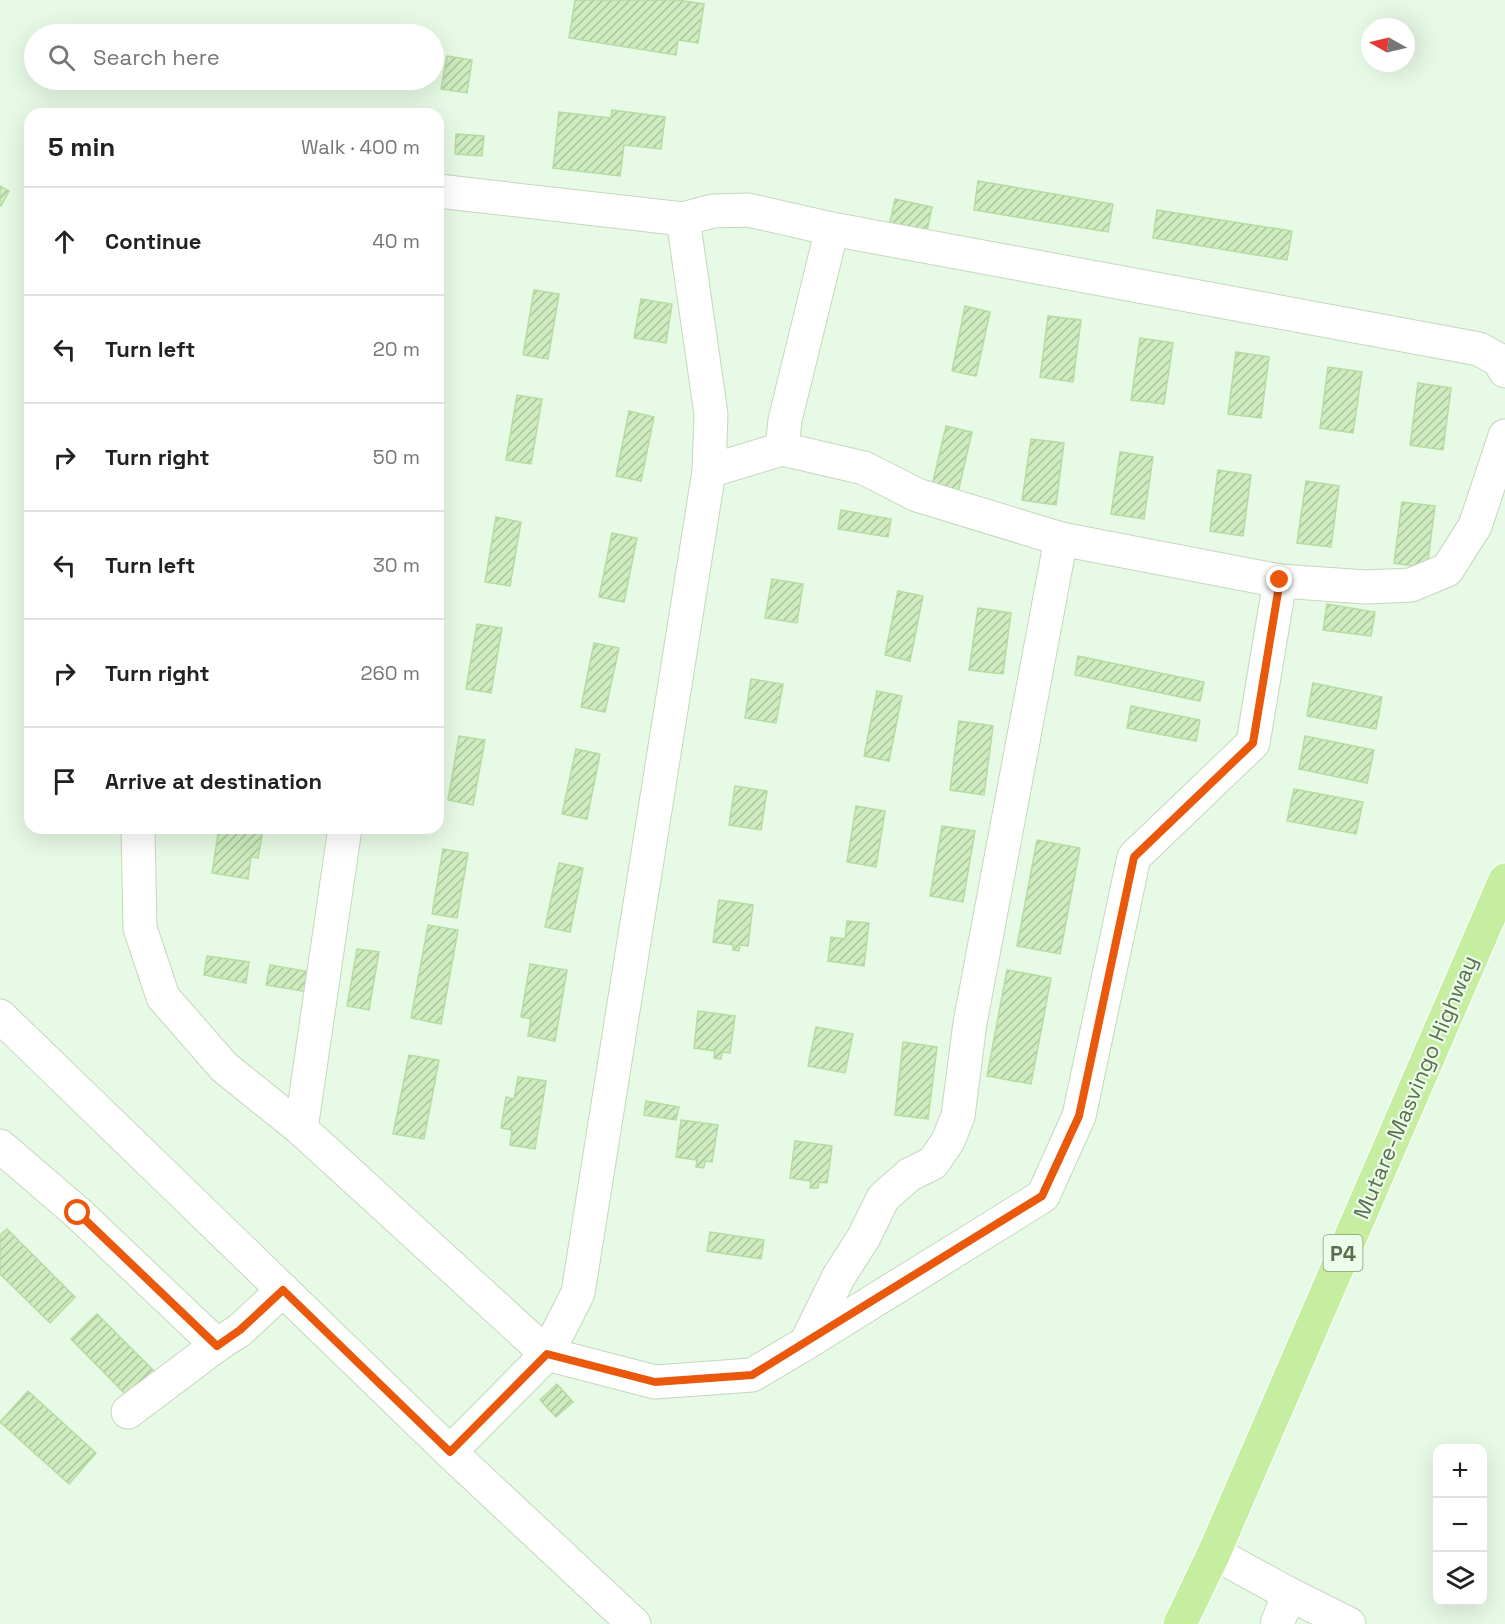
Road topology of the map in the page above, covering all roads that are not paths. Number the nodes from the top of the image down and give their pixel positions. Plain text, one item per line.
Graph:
1 (444, 192) edge
2 (683, 219) junction
3 (832, 229) junction
4 (1505, 371) edge
5 (1505, 436) edge
6 (782, 449) junction
7 (709, 471) junction
8 (1061, 539) junction
9 (1280, 580) junction
10 (138, 834) edge
11 (344, 834) edge
12 (1505, 880) edge
13 (0, 1016) edge
14 (301, 1129) junction
15 (0, 1146) edge
16 (283, 1290) junction
17 (806, 1343) junction
18 (217, 1346) junction
19 (547, 1354) junction
20 (128, 1412) dead end
21 (450, 1452) junction
22 (1214, 1553) junction
23 (1289, 1594) junction
24 (634, 1624) edge
25 (1180, 1624) edge
26 (1276, 1624) edge
27 (1348, 1624) edge

1 - 2 street
2 - 3 street
2 - 7 street
3 - 4 street
3 - 6 street
5 - 9 street
6 - 7 street
6 - 8 street
7 - 19 street
8 - 9 street
8 - 17 street
9 - 17 street
10 - 14 street
11 - 14 street
12 - 22 highway, Mutare-Masvingo Highway / P4
13 - 16 street
14 - 19 street
15 - 18 street
16 - 18 street
16 - 21 street
17 - 19 street
18 - 20 street
19 - 21 street
21 - 24 street
22 - 23 street
22 - 25 highway, Mutare-Masvingo Highway / P4
23 - 26 street
23 - 27 street

